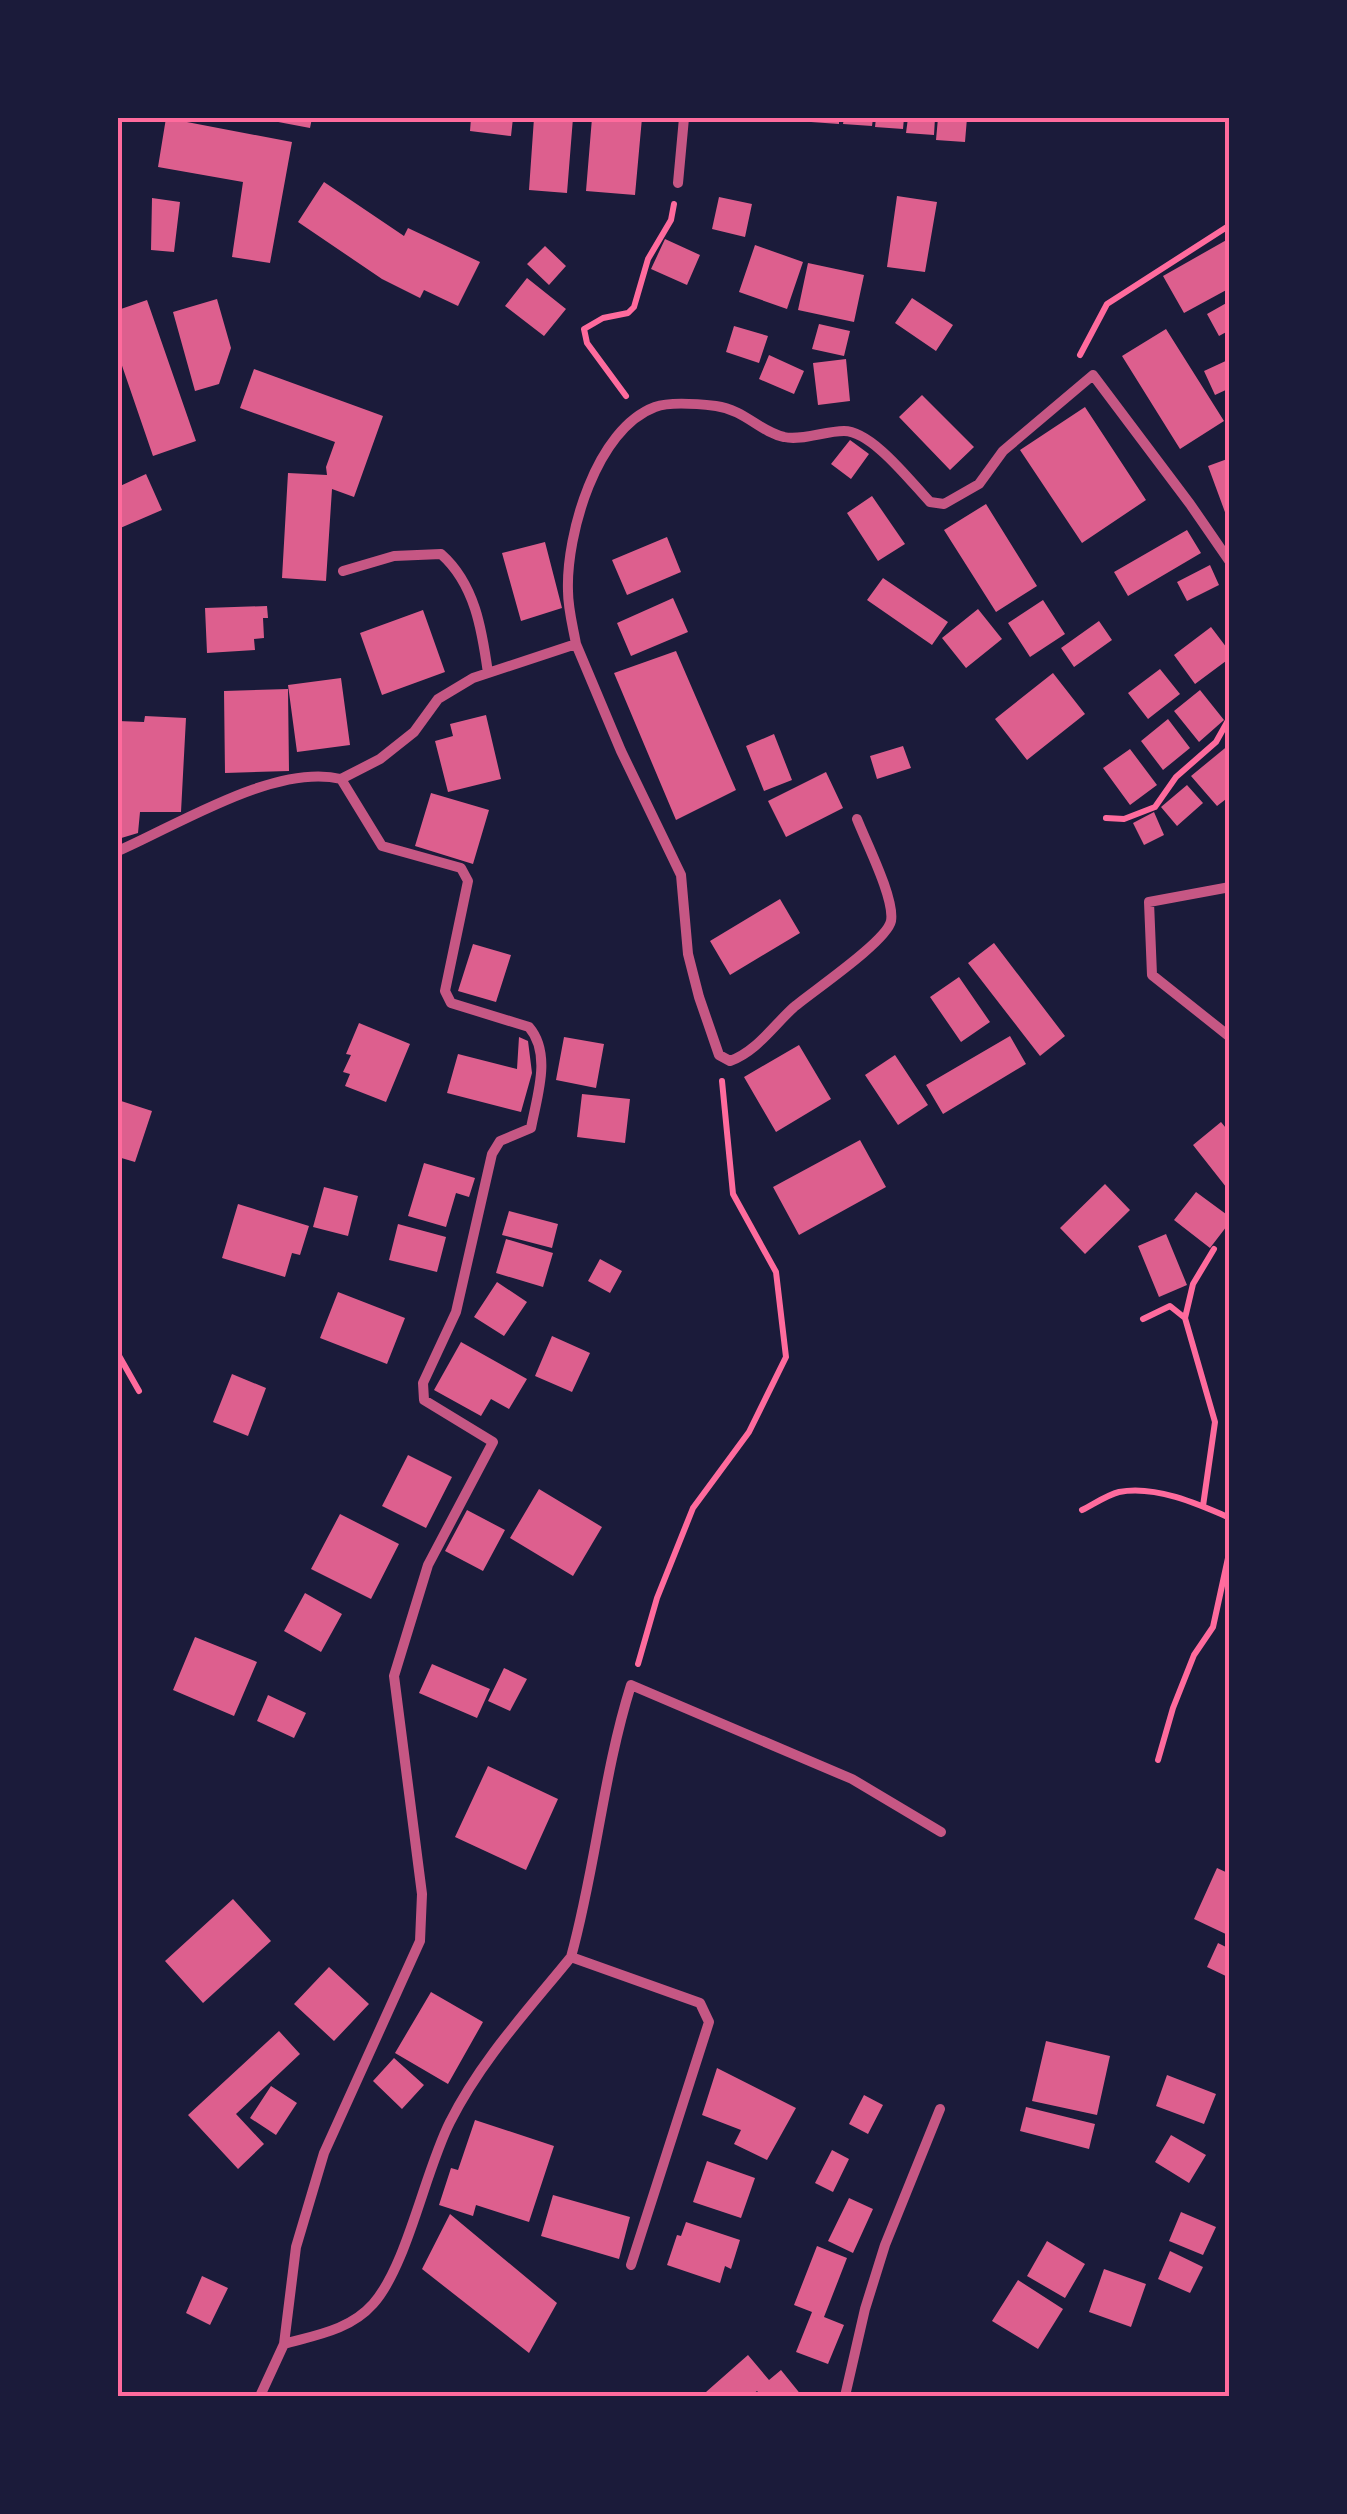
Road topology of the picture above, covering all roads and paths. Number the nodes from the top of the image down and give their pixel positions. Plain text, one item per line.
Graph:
1 (684, 118) edge
2 (678, 183) joint
3 (1230, 225) edge
4 (1092, 376) junction
5 (631, 421) junction
6 (1230, 562) edge
7 (343, 572) dead end
8 (576, 644) junction
9 (488, 673) junction
10 (1230, 717) edge
11 (341, 778) junction
12 (1106, 818) dead end
13 (857, 819) dead end
14 (118, 851) edge
15 (1230, 887) edge
16 (1230, 1037) edge
17 (719, 1055) junction
18 (1214, 1249) dead end
19 (1185, 1318) junction
20 (1143, 1319) dead end
21 (118, 1354) edge
22 (139, 1390) dead end
23 (1202, 1506) junction
24 (1082, 1510) dead end
25 (1230, 1518) edge
26 (1230, 1549) edge
27 (631, 1686) junction
28 (1158, 1760) dead end
29 (941, 1832) dead end
30 (571, 1956) junction
31 (940, 2108) dead end
32 (632, 2265) dead end
33 (284, 2344) junction
34 (260, 2396) edge
35 (845, 2396) edge

1 - 2 street
2 - 5 path
3 - 4 path
4 - 5 street
4 - 6 street
5 - 8 street
7 - 9 street
8 - 9 street
8 - 17 street
9 - 11 street
10 - 12 path
11 - 14 street
11 - 33 street
13 - 17 street
15 - 16 street
17 - 27 path
18 - 19 path
19 - 20 path
19 - 23 path
21 - 22 path
23 - 24 path
23 - 25 path
26 - 28 path
27 - 29 street
27 - 30 street
30 - 32 street
30 - 33 street
31 - 35 street
33 - 34 street

